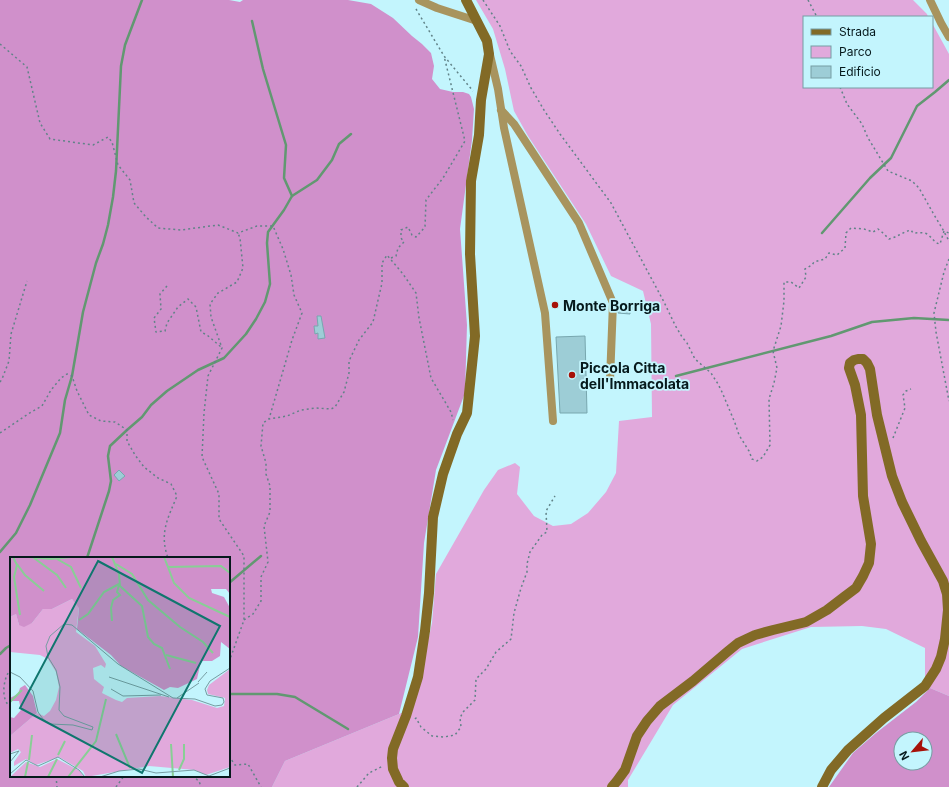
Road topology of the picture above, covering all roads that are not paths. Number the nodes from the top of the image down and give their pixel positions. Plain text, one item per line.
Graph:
1 (466, 0) edge
2 (930, 0) edge
3 (417, 3) edge
4 (477, 21) junction
5 (949, 37) edge
6 (489, 54) junction
7 (501, 110) junction
8 (610, 380) dead end
9 (553, 421) dead end
10 (404, 787) edge
11 (612, 787) edge
12 (822, 787) edge

1 - 4 main road
2 - 5 street
3 - 4 street
4 - 6 main road
6 - 7 street
6 - 10 main road
7 - 8 street
7 - 9 street
11 - 12 main road

